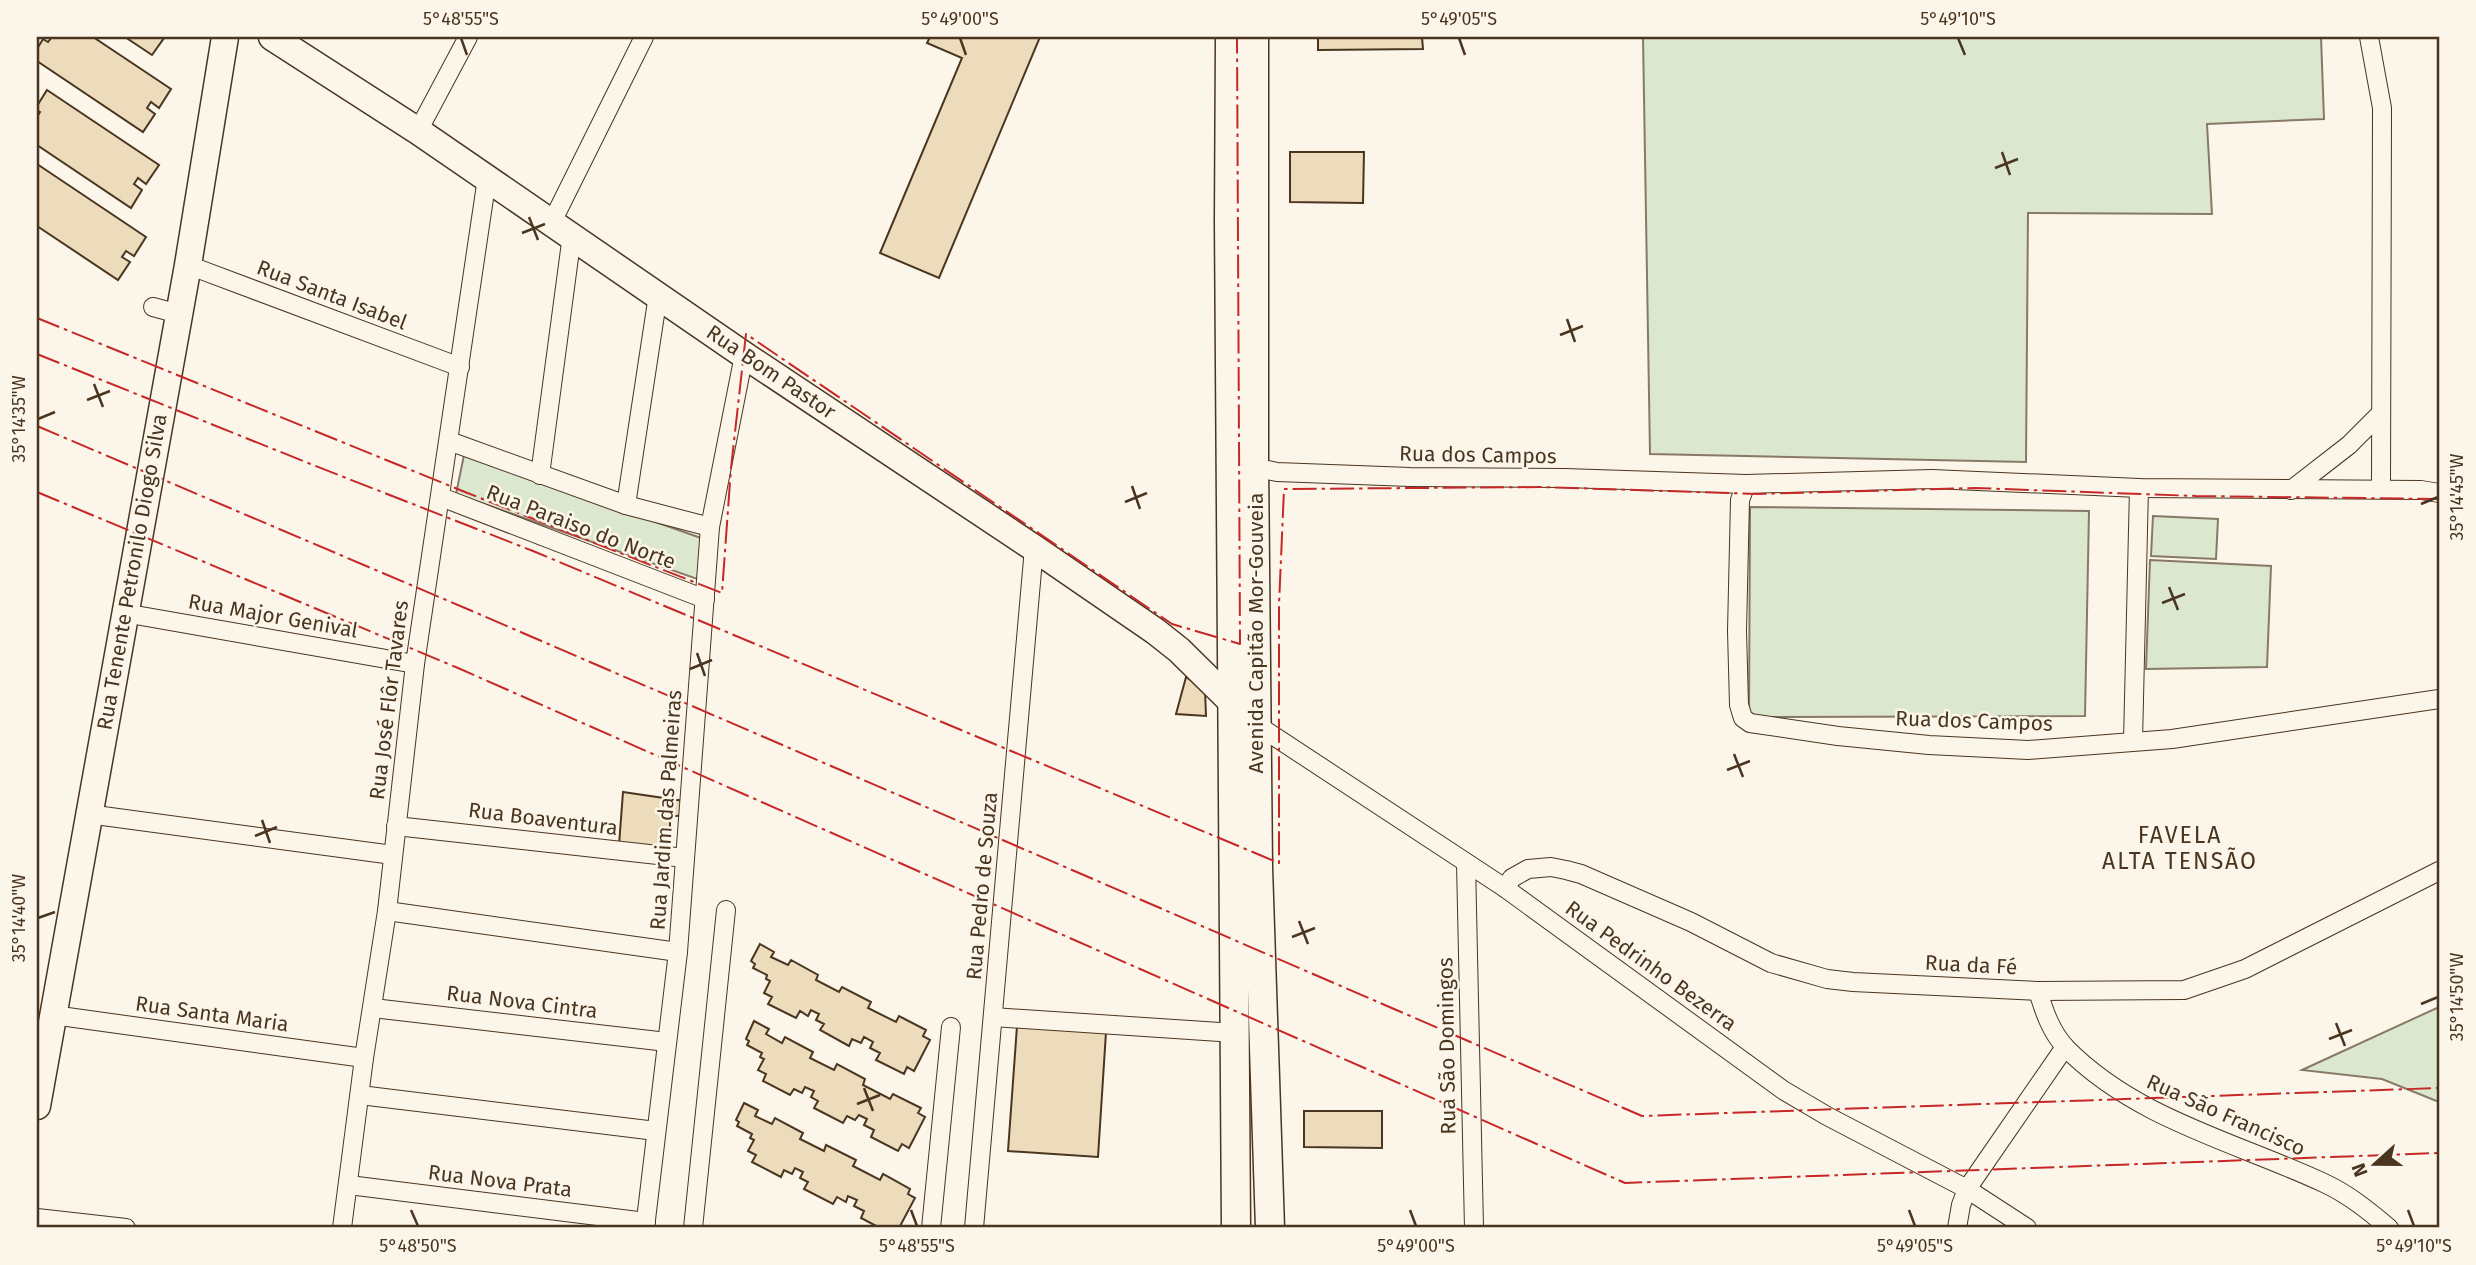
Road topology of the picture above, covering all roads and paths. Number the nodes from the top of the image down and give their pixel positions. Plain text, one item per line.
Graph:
1 (225, 37) edge
2 (272, 37) edge
3 (468, 37) edge
4 (644, 37) edge
5 (2369, 37) edge
6 (1232, 39) edge
7 (418, 131) junction
8 (487, 177) junction
9 (1242, 220) junction
10 (562, 228) junction
11 (188, 265) junction
12 (658, 295) junction
13 (153, 307) dead end
14 (179, 314) junction
15 (744, 355) junction
16 (460, 367) junction
17 (2381, 413) junction
18 (449, 441) junction
19 (1254, 463) junction
20 (540, 474) junction
21 (1746, 484) junction
22 (2139, 488) junction
23 (2381, 489) junction
24 (2291, 490) junction
25 (2439, 493) edge
26 (441, 497) junction
27 (626, 505) junction
28 (710, 527) junction
29 (1034, 548) junction
30 (705, 600) junction
31 (124, 613) junction
32 (415, 664) junction
33 (2439, 699) edge
34 (1233, 702) junction
35 (1257, 724) junction
36 (2133, 741) junction
37 (88, 814) junction
38 (397, 825) junction
39 (393, 855) junction
40 (685, 859) junction
41 (1466, 863) junction
42 (2439, 871) edge
43 (1505, 888) junction
44 (387, 911) junction
45 (726, 911) dead end
46 (678, 951) junction
47 (2038, 991) junction
48 (373, 1008) junction
49 (53, 1015) junction
50 (993, 1017) junction
51 (951, 1027) dead end
52 (1234, 1033) junction
53 (667, 1042) junction
54 (2065, 1047) junction
55 (364, 1058) junction
56 (360, 1095) junction
57 (37, 1106) edge
58 (656, 1131) junction
59 (349, 1185) junction
60 (1967, 1189) junction
61 (37, 1218) edge
62 (645, 1225) edge
63 (2379, 1225) edge
64 (126, 1228) edge
65 (342, 1228) edge
66 (694, 1228) edge
67 (931, 1228) edge
68 (974, 1228) edge
69 (1236, 1228) edge
70 (1270, 1228) edge
71 (1474, 1228) edge
72 (1957, 1228) edge
73 (2027, 1228) edge

1 - 11 main road, Rua Tenente Petronilo Diogo Silva
2 - 7 main road, Rua Bom Pastor
3 - 7 street
4 - 10 street
5 - 17 street
6 - 9 main road, Avenida Capitão Mor-Gouveia
7 - 8 main road, Rua Bom Pastor
8 - 10 main road, Rua Bom Pastor
8 - 16 street, Rua José Flôr Tavares
9 - 19 main road, Avenida Capitão Mor-Gouveia
9 - 34 main road, Avenida Capitão Mor-Gouveia
10 - 12 main road, Rua Bom Pastor
10 - 20 street
11 - 14 main road, Rua Tenente Petronilo Diogo Silva
11 - 16 street, Rua Santa Isabel
12 - 15 main road, Rua Bom Pastor
12 - 27 street
13 - 14 street
14 - 31 main road, Rua Tenente Petronilo Diogo Silva
15 - 28 street, Rua Jardim das Palmeiras
15 - 29 main road, Rua Bom Pastor
16 - 18 street, Rua José Flôr Tavares
17 - 23 street
17 - 24 street
18 - 20 street
18 - 26 street, Rua José Flôr Tavares
19 - 21 street, Rua dos Campos
19 - 35 main road, Avenida Capitão Mor-Gouveia
20 - 27 street
21 - 22 street, Rua dos Campos
21 - 36 street, Rua dos Campos
22 - 24 street, Rua dos Campos
22 - 36 street
23 - 24 street, Rua dos Campos
23 - 25 street, Rua dos Campos
26 - 30 street, Rua Paraiso do Norte
26 - 32 street, Rua José Flôr Tavares
27 - 28 street
28 - 30 street, Rua Jardim das Palmeiras
29 - 34 main road, Rua Bom Pastor
29 - 50 street, Rua Pedro de Souza
30 - 40 street, Rua Jardim das Palmeiras
31 - 32 street, Rua Major Genival
31 - 37 main road, Rua Tenente Petronilo Diogo Silva
32 - 38 street, Rua José Flôr Tavares
33 - 36 street, Rua dos Campos
34 - 35 main road, Rua Bom Pastor
34 - 52 main road, Avenida Capitão Mor-Gouveia
35 - 41 street, Rua Pedrinho Bezerra
35 - 70 main road, Avenida Capitão Mor-Gouveia
37 - 39 street
37 - 49 main road, Rua Tenente Petronilo Diogo Silva
38 - 39 street, Rua José Flôr Tavares
38 - 40 street, Rua Boaventura
39 - 44 street, Rua José Flôr Tavares
40 - 46 street, Rua Jardim das Palmeiras
41 - 43 street, Rua Pedrinho Bezerra
41 - 71 street, Rua São Domingos
42 - 47 street, Rua da Fé
43 - 47 street, Rua da Fé
43 - 60 street, Rua Pedrinho Bezerra
44 - 46 street
44 - 48 street, Rua José Flôr Tavares
45 - 66 street
46 - 53 street, Rua Jardim das Palmeiras
47 - 54 street, Rua São Francisco
48 - 53 street, Rua Nova Cintra
48 - 55 street, Rua José Flôr Tavares
49 - 55 street, Rua Santa Maria
49 - 57 main road, Rua Tenente Petronilo Diogo Silva
50 - 52 street
50 - 68 street, Rua Pedro de Souza
51 - 67 street
52 - 69 main road, Avenida Capitão Mor-Gouveia
53 - 58 street, Rua Jardim das Palmeiras
54 - 60 street
54 - 63 street, Rua São Francisco
55 - 56 street, Rua José Flôr Tavares
56 - 58 street
56 - 59 street, Rua José Flôr Tavares
58 - 62 street, Rua Jardim das Palmeiras
59 - 62 street, Rua Nova Prata
59 - 65 street, Rua José Flôr Tavares
60 - 72 street
60 - 73 street, Rua Pedrinho Bezerra
61 - 64 street

